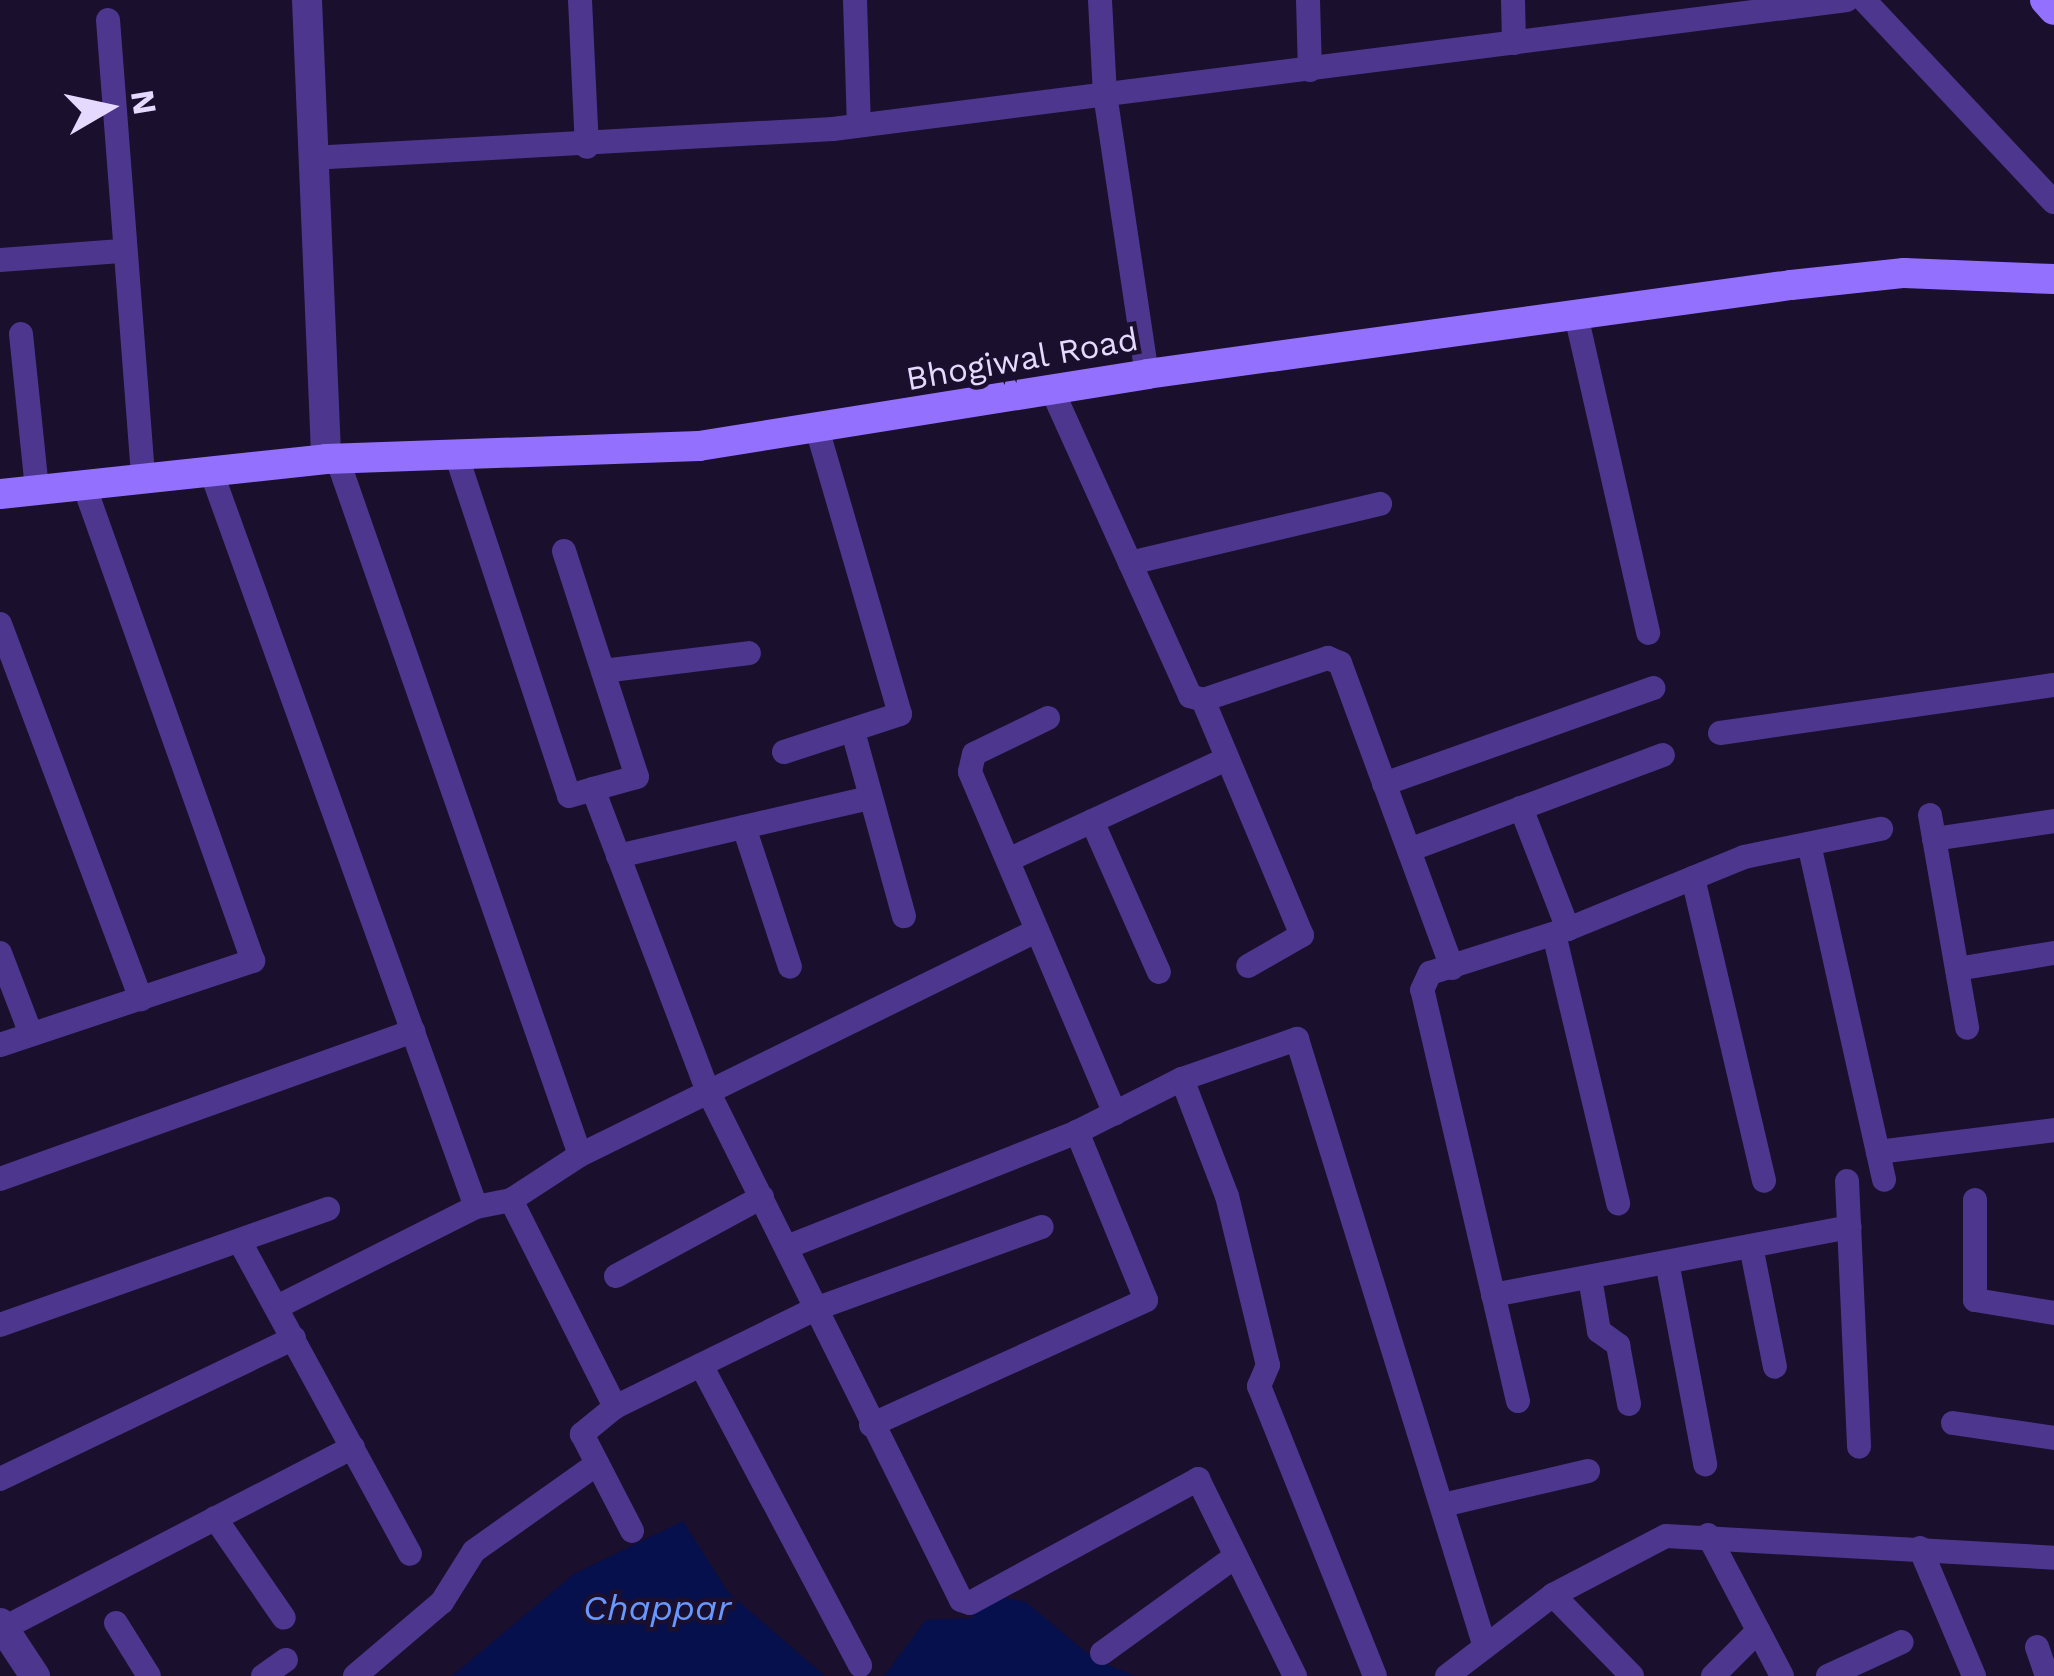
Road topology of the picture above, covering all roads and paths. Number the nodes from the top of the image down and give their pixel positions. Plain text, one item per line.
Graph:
1 (307, 0) edge
2 (580, 0) edge
3 (855, 0) edge
4 (1100, 0) edge
5 (1308, 0) edge
6 (1513, 0) edge
7 (1847, 0) edge
8 (1864, 0) edge
9 (2044, 0) edge
10 (2054, 10) edge
11 (108, 20) dead end
12 (1514, 43) junction
13 (1310, 70) junction
14 (1105, 94) junction
15 (860, 125) junction
16 (587, 147) junction
17 (311, 158) junction
18 (2054, 202) edge
19 (121, 251) junction
20 (0, 260) edge
21 (2054, 279) edge
22 (1576, 315) junction
23 (21, 334) dead end
24 (1147, 374) junction
25 (1052, 390) junction
26 (817, 429) junction
27 (456, 454) junction
28 (332, 458) junction
29 (211, 471) junction
30 (143, 478) junction
31 (84, 485) junction
32 (37, 490) junction
33 (0, 494) edge
34 (1380, 504) dead end
35 (564, 551) dead end
36 (1130, 563) junction
37 (0, 624) edge
38 (1648, 633) dead end
39 (749, 653) dead end
40 (603, 671) junction
41 (2054, 685) edge
42 (1653, 688) dead end
43 (1203, 700) junction
44 (1048, 718) dead end
45 (1720, 733) dead end
46 (854, 735) junction
47 (784, 752) dead end
48 (1664, 755) dead end
49 (1228, 759) junction
50 (1384, 784) junction
51 (593, 789) junction
52 (870, 798) junction
53 (1521, 808) junction
54 (1092, 821) junction
55 (2054, 821) edge
56 (744, 827) junction
57 (1881, 830) dead end
58 (1809, 844) junction
59 (1409, 850) junction
60 (618, 856) junction
61 (1008, 860) junction
62 (1693, 878) junction
63 (904, 916) dead end
64 (1036, 931) junction
65 (1561, 932) junction
66 (0, 953) edge
67 (2054, 953) edge
68 (1248, 965) dead end
69 (790, 968) dead end
70 (1451, 968) junction
71 (1957, 969) junction
72 (1159, 972) dead end
73 (141, 999) junction
74 (1967, 1028) dead end
75 (412, 1031) junction
76 (31, 1034) junction
77 (0, 1045) edge
78 (1182, 1079) junction
79 (707, 1091) junction
80 (1115, 1113) junction
81 (2054, 1130) edge
82 (1077, 1132) junction
83 (1878, 1152) junction
84 (580, 1155) junction
85 (0, 1179) edge
86 (1884, 1180) dead end
87 (1764, 1181) dead end
88 (1846, 1181) dead end
89 (761, 1197) junction
90 (511, 1200) junction
91 (1976, 1200) dead end
92 (1618, 1203) dead end
93 (476, 1207) junction
94 (328, 1209) dead end
95 (1042, 1227) dead end
96 (1850, 1227) junction
97 (240, 1242) junction
98 (1751, 1246) junction
99 (787, 1247) junction
100 (1667, 1262) junction
101 (616, 1276) dead end
102 (1589, 1277) junction
103 (1493, 1295) junction
104 (277, 1307) junction
105 (815, 1309) junction
106 (2054, 1312) edge
107 (0, 1325) edge
108 (294, 1338) junction
109 (700, 1365) junction
110 (1775, 1367) dead end
111 (1518, 1401) dead end
112 (1630, 1404) dead end
113 (615, 1407) junction
114 (1953, 1423) dead end
115 (872, 1425) junction
116 (2054, 1438) edge
117 (353, 1447) junction
118 (1859, 1447) dead end
119 (597, 1464) junction
120 (1705, 1464) dead end
121 (1588, 1471) dead end
122 (0, 1479) edge
123 (1443, 1505) junction
124 (215, 1518) junction
125 (632, 1531) dead end
126 (1708, 1535) junction
127 (1920, 1548) junction
128 (410, 1554) dead end
129 (1236, 1556) junction
130 (2054, 1558) edge
131 (1553, 1594) junction
132 (284, 1618) dead end
133 (116, 1623) dead end
134 (2, 1626) edge
135 (1758, 1631) junction
136 (1902, 1642) dead end
137 (1485, 1647) junction
138 (2037, 1647) dead end
139 (1102, 1654) dead end
140 (286, 1660) dead end
141 (860, 1665) dead end
142 (1287, 1672) edge
143 (35, 1676) edge
144 (149, 1676) edge
145 (263, 1676) edge
146 (356, 1676) edge
147 (1375, 1676) edge
148 (1447, 1676) edge
149 (1632, 1676) edge
150 (1713, 1676) edge
151 (1782, 1676) edge
152 (1828, 1676) edge
153 (1974, 1676) edge
154 (2047, 1676) edge

1 - 17 street
2 - 16 street
3 - 15 street
4 - 14 street
5 - 13 street
6 - 12 street
7 - 12 street
8 - 18 street
9 - 10 main road
11 - 19 street
12 - 13 street
13 - 14 street
14 - 15 street
14 - 24 street
15 - 16 street
16 - 17 street
17 - 28 street
19 - 20 street
19 - 30 street
21 - 22 main road, Bhogiwal Road
22 - 24 main road, Bhogiwal Road
22 - 38 street
23 - 32 street
24 - 25 main road, Bhogiwal Road
25 - 26 main road, Bhogiwal Road
25 - 36 street
26 - 27 main road, Bhogiwal Road
26 - 46 street
27 - 28 main road, Bhogiwal Road
27 - 51 street
28 - 29 main road, Bhogiwal Road
28 - 84 street
29 - 30 main road, Bhogiwal Road
29 - 75 street
30 - 31 main road, Bhogiwal Road
31 - 32 main road, Bhogiwal Road
31 - 73 street
32 - 33 main road, Bhogiwal Road
34 - 36 street
35 - 40 street
36 - 43 street
37 - 73 street
39 - 40 street
40 - 51 street
41 - 45 street
42 - 50 street
43 - 49 street
43 - 50 street
44 - 61 street
46 - 47 street
46 - 52 street
48 - 53 street
49 - 54 street
49 - 68 street
50 - 59 street
51 - 60 street
52 - 56 street
52 - 63 street
53 - 59 street
53 - 65 street
54 - 61 street
54 - 72 street
55 - 71 street
56 - 60 street
56 - 69 street
57 - 58 street
58 - 62 street
58 - 83 street
59 - 70 street
60 - 79 street
61 - 64 street
62 - 65 street
62 - 87 street
64 - 79 street
64 - 80 street
65 - 70 street
65 - 92 street
66 - 76 street
67 - 71 street
70 - 103 street
71 - 74 street
73 - 76 street
75 - 85 street
75 - 93 street
76 - 77 street
78 - 80 street
78 - 123 street
78 - 147 street
79 - 84 street
79 - 89 street
80 - 82 street
81 - 83 street
82 - 99 street
82 - 115 street
83 - 86 street
84 - 90 street
88 - 96 street
89 - 99 street
89 - 101 street
90 - 93 street
90 - 113 street
91 - 106 street
93 - 104 street
94 - 97 street
95 - 105 street
96 - 98 street
96 - 118 street
97 - 104 street
97 - 107 street
98 - 100 street
98 - 110 street
99 - 105 street
100 - 102 street
100 - 120 street
102 - 103 street
102 - 112 street
103 - 111 street
104 - 108 street
105 - 109 street
105 - 115 street
108 - 117 street
108 - 122 street
109 - 113 street
109 - 141 street
113 - 119 street
114 - 116 street
115 - 129 street
117 - 124 street
117 - 128 street
119 - 125 street
119 - 146 street
121 - 123 street
123 - 137 street
124 - 132 street
124 - 134 street
126 - 127 street
126 - 131 street
126 - 135 street
127 - 130 street
127 - 153 street
129 - 139 street
129 - 142 street
131 - 137 street
131 - 149 street
133 - 144 street
134 - 143 street
135 - 150 street
135 - 151 street
136 - 152 street
137 - 148 street
138 - 154 street
140 - 145 street

